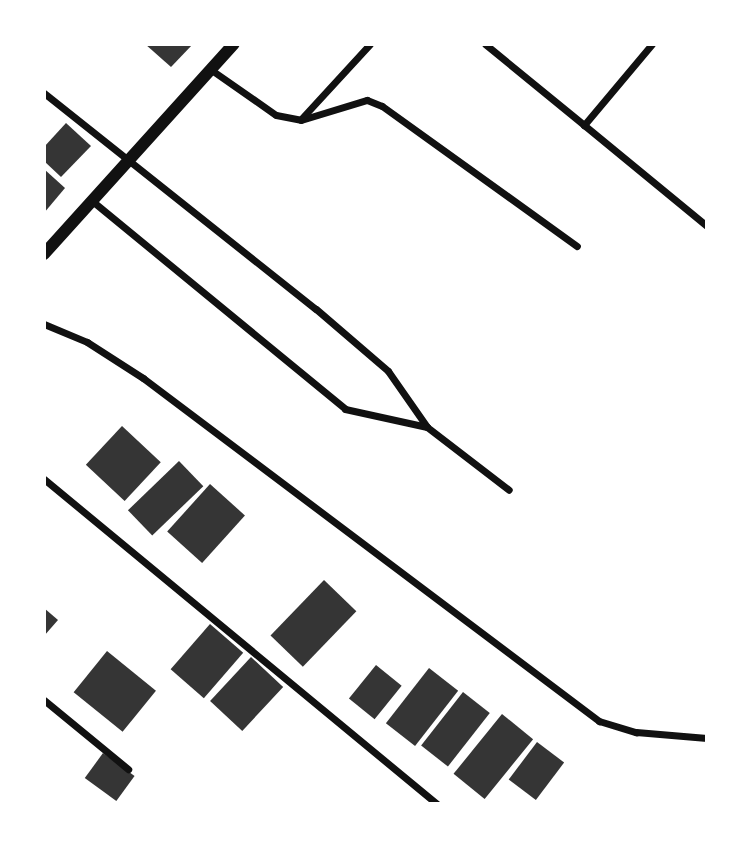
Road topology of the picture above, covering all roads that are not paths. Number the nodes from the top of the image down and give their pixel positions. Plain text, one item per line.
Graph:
1 (370, 44) edge
2 (485, 44) edge
3 (652, 44) edge
4 (231, 45) edge
5 (210, 69) junction
6 (44, 93) edge
7 (301, 120) junction
8 (584, 125) junction
9 (122, 162) junction
10 (91, 199) junction
11 (707, 226) edge
12 (577, 246) dead end
13 (44, 254) edge
14 (44, 324) edge
15 (427, 426) junction
16 (44, 480) edge
17 (509, 490) dead end
18 (44, 700) edge
19 (707, 737) edge
20 (128, 768) dead end
21 (437, 804) edge

1 - 7 street
2 - 8 street
3 - 8 street
4 - 5 street
5 - 7 street
5 - 9 street
6 - 9 street
7 - 12 street
8 - 11 street
9 - 10 street
9 - 15 street
10 - 13 street
10 - 15 street
14 - 19 street
15 - 17 street
16 - 21 street
18 - 20 street

